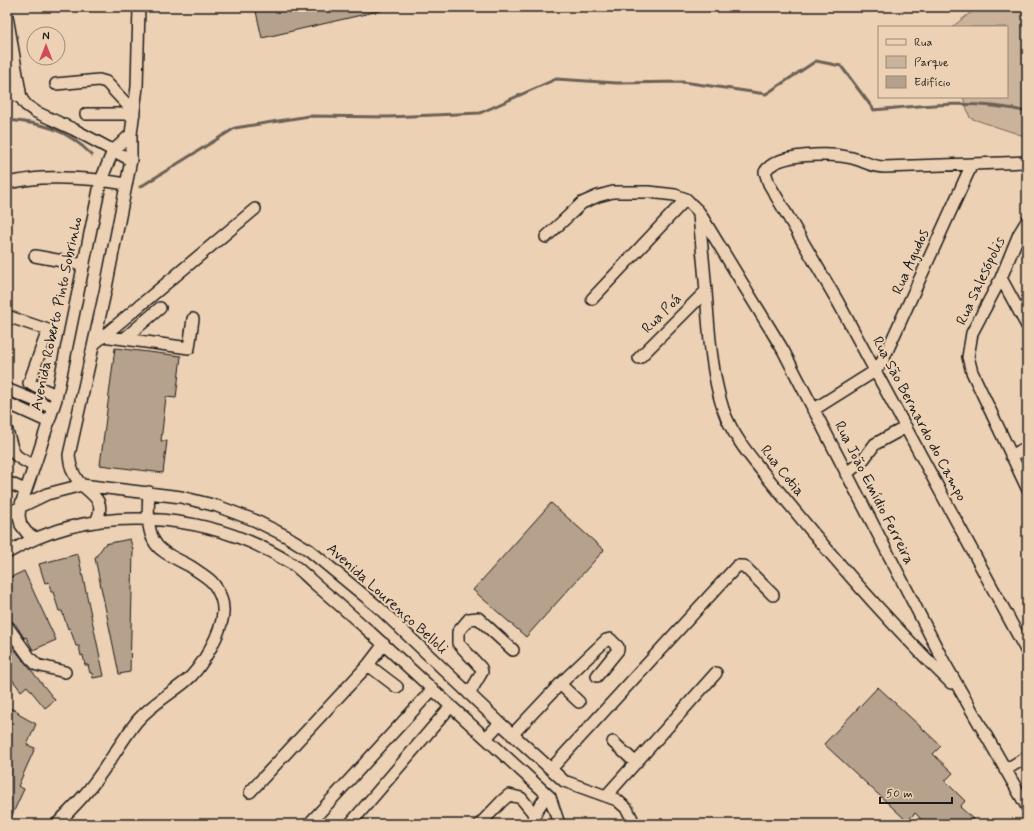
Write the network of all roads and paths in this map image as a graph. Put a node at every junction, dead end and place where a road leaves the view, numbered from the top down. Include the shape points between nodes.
1 (139, 7) edge
2 (7, 16) edge
3 (56, 84) dead end
4 (7, 89) edge
5 (22, 98) junction
6 (134, 113) junction
7 (86, 114) dead end
8 (131, 134) junction
9 (113, 151) junction
10 (131, 160) junction
11 (1027, 162) edge
12 (972, 164) junction
13 (101, 180) junction
14 (7, 183) edge
15 (126, 184) junction
16 (686, 199) junction
17 (255, 209) dead end
18 (699, 212) junction
19 (1027, 221) edge
20 (546, 237) dead end
21 (35, 256) dead end
22 (84, 265) junction
23 (1001, 278) junction
24 (706, 291) junction
25 (592, 299) dead end
26 (160, 308) dead end
27 (7, 316) edge
28 (193, 319) dead end
29 (1027, 326) edge
30 (103, 336) junction
31 (124, 339) junction
32 (94, 344) junction
33 (640, 358) dead end
34 (875, 371) junction
35 (9, 390) dead end
36 (56, 395) junction
37 (7, 403) edge
38 (53, 408) junction
39 (813, 410) junction
40 (49, 422) junction
41 (906, 427) junction
42 (7, 431) edge
43 (1027, 447) edge
44 (1011, 456) junction
45 (34, 466) junction
46 (846, 474) junction
47 (7, 482) edge
48 (82, 485) junction
49 (1027, 488) edge
50 (25, 490) junction
51 (148, 492) junction
52 (20, 506) junction
53 (7, 515) edge
54 (148, 519) junction
55 (96, 522) junction
56 (36, 538) junction
57 (7, 553) edge
58 (773, 596) dead end
59 (7, 626) edge
60 (384, 644) junction
61 (513, 650) dead end
62 (1027, 652) edge
63 (368, 665) junction
64 (65, 672) dead end
65 (716, 673) dead end
66 (597, 676) dead end
67 (560, 684) junction
68 (397, 687) dead end
69 (433, 689) junction
70 (961, 691) junction
71 (469, 694) junction
72 (578, 702) dead end
73 (451, 706) junction
74 (500, 723) junction
75 (512, 735) junction
76 (486, 738) junction
77 (614, 742) dead end
78 (1027, 757) edge
79 (636, 763) junction
80 (551, 769) junction
81 (1005, 770) junction
82 (250, 792) dead end
83 (547, 795) junction
84 (606, 796) junction
85 (1027, 807) edge
86 (533, 819) edge
87 (57, 824) edge
88 (309, 824) edge
89 (350, 824) edge
90 (480, 824) edge
91 (559, 824) edge
92 (633, 824) edge

1 - 6 street
2 - 5 street
3 - 6 street via 98,80 106,82
4 - 5 street
5 - 9 street via 26,105 36,112
6 - 7 street
6 - 8 street
8 - 9 street, Avenida Roberto Pinto Sobrinho
8 - 10 street
9 - 10 street
9 - 13 street, Avenida Roberto Pinto Sobrinho
10 - 15 street
11 - 12 street
12 - 34 street, Rua Agudos via 889,349
12 - 34 street, Rua São Bernardo do Campo via 884,167 871,166 853,158 813,155 775,162 765,172 766,178
13 - 14 street via 41,178
13 - 15 street
13 - 22 street, Avenida Roberto Pinto Sobrinho
15 - 32 street
16 - 18 street, Rua João Emídio Ferreira
16 - 20 street via 649,192 613,192 598,196 582,203
16 - 25 street
17 - 30 street
18 - 24 street, Rua Cotia
18 - 39 street, Rua João Emídio Ferreira via 783,350
19 - 23 street, Rua Salesópolis
21 - 22 street
22 - 36 street, Avenida Roberto Pinto Sobrinho
23 - 29 street
23 - 44 street, Rua Salesópolis via 972,333 968,357 972,372
24 - 33 street, Rua Poá
24 - 70 street, Rua Cotia via 717,388 733,431 754,461 818,538 912,643
26 - 31 street
27 - 36 street via 48,330 29,383
28 - 31 street via 189,348
30 - 31 street
30 - 32 street
32 - 48 street via 69,455 69,464
34 - 39 street
34 - 41 street, Rua São Bernardo do Campo
35 - 38 street
36 - 38 street, Avenida Roberto Pinto Sobrinho
37 - 40 street
38 - 40 street, Avenida Roberto Pinto Sobrinho
39 - 46 street, Rua João Emídio Ferreira
40 - 45 street, Avenida Roberto Pinto Sobrinho
41 - 46 street via 875,444
41 - 62 street, Rua São Bernardo do Campo
42 - 45 street via 16,457
43 - 44 street
44 - 49 street, Rua Salesópolis
45 - 50 street, Avenida Roberto Pinto Sobrinho
46 - 70 street, Rua João Emídio Ferreira
47 - 50 street
48 - 51 street, Avenida Lourenço Belloli
48 - 52 street, Avenida Lourenço Belloli via 48,494
48 - 55 street via 97,498 99,516
50 - 52 street, Avenida Roberto Pinto Sobrinho
51 - 54 street
51 - 71 street, Avenida Lourenço Belloli via 217,506 254,520 309,550 378,607
52 - 53 street, Avenida Lourenço Belloli
52 - 56 street via 21,525 27,533
54 - 55 street
54 - 60 street via 203,525 262,546 291,563
54 - 87 street via 152,536 162,551 202,574 218,590 223,611 222,620 195,672 150,708 137,722 90,789
55 - 56 street
56 - 57 street
58 - 80 street via 744,566 737,566
59 - 64 street via 37,665
60 - 63 street
60 - 69 street
61 - 71 street via 478,618 468,619 458,632 458,643 482,672
63 - 68 street
63 - 82 street
65 - 79 street
66 - 67 street via 618,650 610,639
67 - 72 street
67 - 75 street
69 - 73 street
69 - 88 street
70 - 81 street, Rua João Emídio Ferreira
71 - 74 street, Avenida Lourenço Belloli
73 - 76 street
73 - 89 street
74 - 75 street, Avenida Lourenço Belloli
74 - 76 street
75 - 80 street, Avenida Lourenço Belloli
76 - 83 street
77 - 79 street
78 - 81 street
79 - 84 street
80 - 84 street, Avenida Lourenço Belloli via 572,785
81 - 85 street, Rua João Emídio Ferreira
83 - 86 street
83 - 91 street via 554,805
84 - 92 street, Avenida Lourenço Belloli via 617,800 627,809
86 - 90 street via 521,798 510,795

